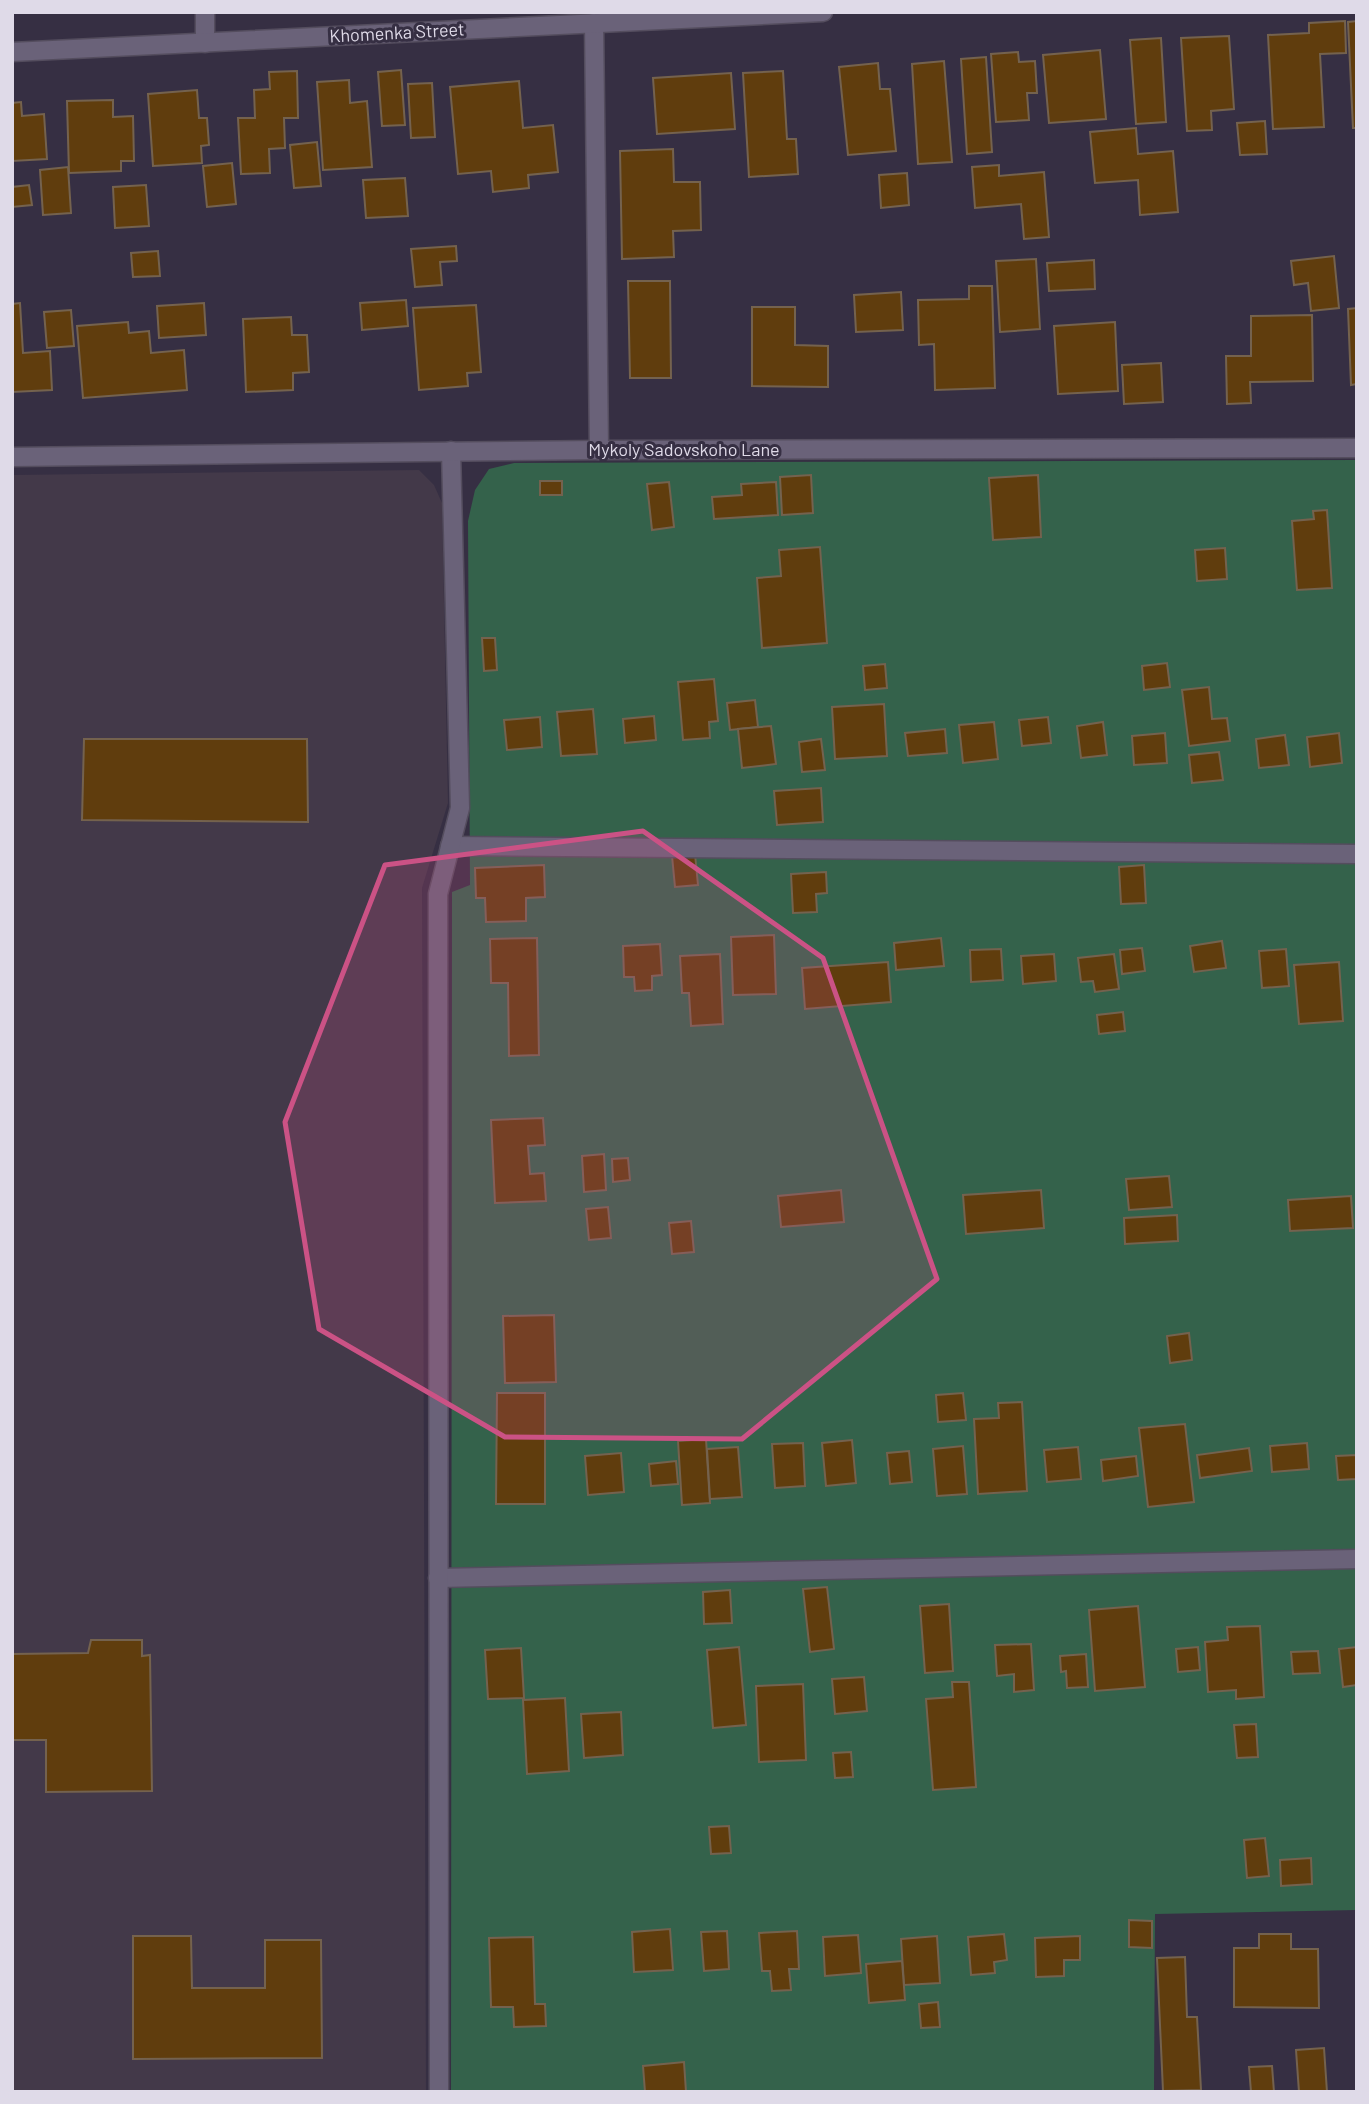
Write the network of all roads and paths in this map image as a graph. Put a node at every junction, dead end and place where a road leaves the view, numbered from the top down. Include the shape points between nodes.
1 (205, 12) edge
2 (823, 12) edge
3 (594, 23) junction
4 (205, 43) junction
5 (12, 52) edge
6 (1357, 448) edge
7 (599, 450) junction
8 (451, 451) junction
9 (12, 457) edge
10 (450, 846) junction
11 (1357, 854) edge
12 (1357, 1559) edge
13 (438, 1577) junction
14 (439, 2092) edge

1 - 4 street
2 - 3 street, Khomenka Street
3 - 4 street, Khomenka Street
3 - 7 street
4 - 5 street, Khomenka Street
6 - 7 street, Mykoly Sadovskoho Lane
7 - 8 street, Mykoly Sadovskoho Lane
8 - 9 street, Mykoly Sadovskoho Lane
8 - 10 street via 460,808
10 - 11 street
10 - 13 street via 438,894
12 - 13 street
13 - 14 street

